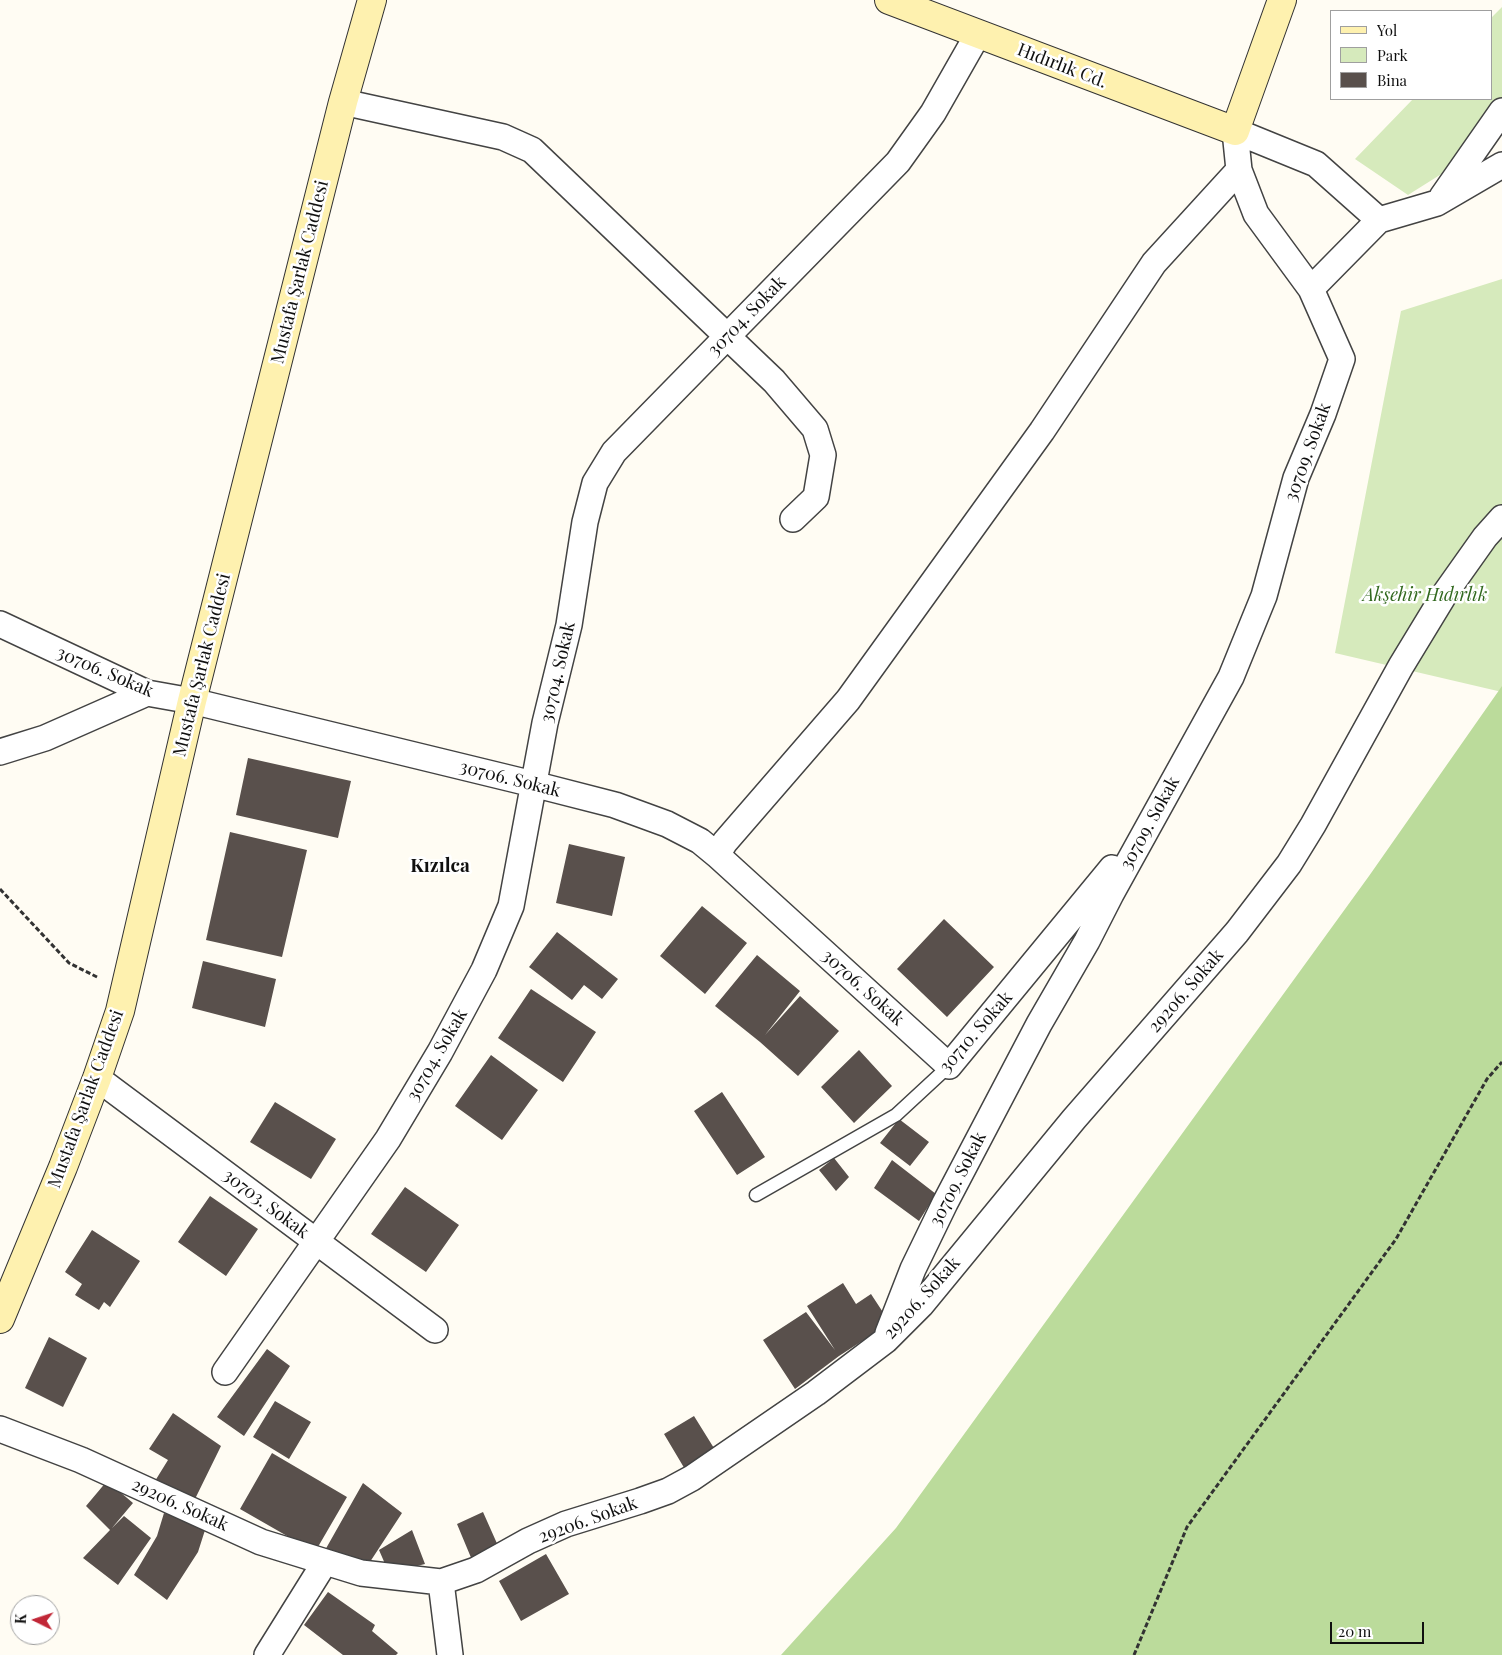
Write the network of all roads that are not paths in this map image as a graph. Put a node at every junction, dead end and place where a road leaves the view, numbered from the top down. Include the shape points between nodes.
1 (372, 0) edge
2 (889, 0) edge
3 (1282, 0) edge
4 (978, 34) junction
5 (343, 102) junction
6 (1502, 111) edge
7 (1235, 132) junction
8 (1502, 165) edge
9 (1239, 170) junction
10 (1438, 203) junction
11 (1379, 220) junction
12 (1311, 289) junction
13 (727, 337) junction
14 (1502, 518) edge
15 (793, 519) dead end
16 (0, 624) edge
17 (147, 693) junction
18 (192, 701) junction
19 (0, 752) edge
20 (533, 784) junction
21 (1152, 820) junction
22 (717, 854) junction
23 (949, 1066) junction
24 (97, 1078) junction
25 (756, 1195) dead end
26 (317, 1242) junction
27 (0, 1319) edge
28 (435, 1330) dead end
29 (886, 1340) junction
30 (225, 1372) dead end
31 (0, 1429) edge
32 (325, 1562) junction
33 (441, 1582) junction
34 (267, 1655) edge
35 (450, 1655) edge

1 - 5 street, Mustafa Şarlak Caddesi
2 - 4 street, Hıdırlık Cd.
3 - 7 street
4 - 7 street, Hıdırlık Cd.
4 - 13 street, 30704. Sokak via 933,113 898,162
5 - 13 street via 503,137 532,150
5 - 18 street, Mustafa Şarlak Caddesi
6 - 10 street
7 - 9 street, 30709. Sokak
7 - 11 street via 1316,164
8 - 10 street
9 - 12 street, 30709. Sokak via 1256,214
9 - 22 street via 1154,263 1042,431 848,700
10 - 11 street
11 - 12 street
12 - 21 street, 30709. Sokak via 1342,359 1296,478 1264,596 1231,677
13 - 15 street via 774,381 815,429 823,455 816,498
13 - 20 street, 30704. Sokak via 614,452 595,483 585,522 569,625
14 - 29 street, 29206. Sokak via 1446,592 1313,826 1266,896 1074,1119 921,1305
16 - 17 street, 30706. Sokak
17 - 18 street, 30706. Sokak
17 - 19 street via 45,738
18 - 20 street, 30706. Sokak
18 - 24 street, Mustafa Şarlak Caddesi via 120,1011
20 - 22 street, 30706. Sokak via 616,805 667,824
20 - 26 street, 30704. Sokak via 511,906 484,970 388,1139
21 - 23 street, 30710. Sokak
21 - 29 street, 30709. Sokak via 945,1203 913,1268
22 - 23 street, 30706. Sokak
23 - 25 lane, 30710. Sokak via 896,1115
24 - 26 street, 30703. Sokak
24 - 27 street, Mustafa Şarlak Caddesi
26 - 28 street, 30703. Sokak
26 - 30 street, 30704. Sokak
29 - 33 street, 29206. Sokak via 816,1393 692,1478 668,1491 566,1524 476,1570
31 - 32 street, 29206. Sokak via 80,1460 261,1542
32 - 33 street, 29206. Sokak via 361,1573
32 - 34 street
33 - 35 street

